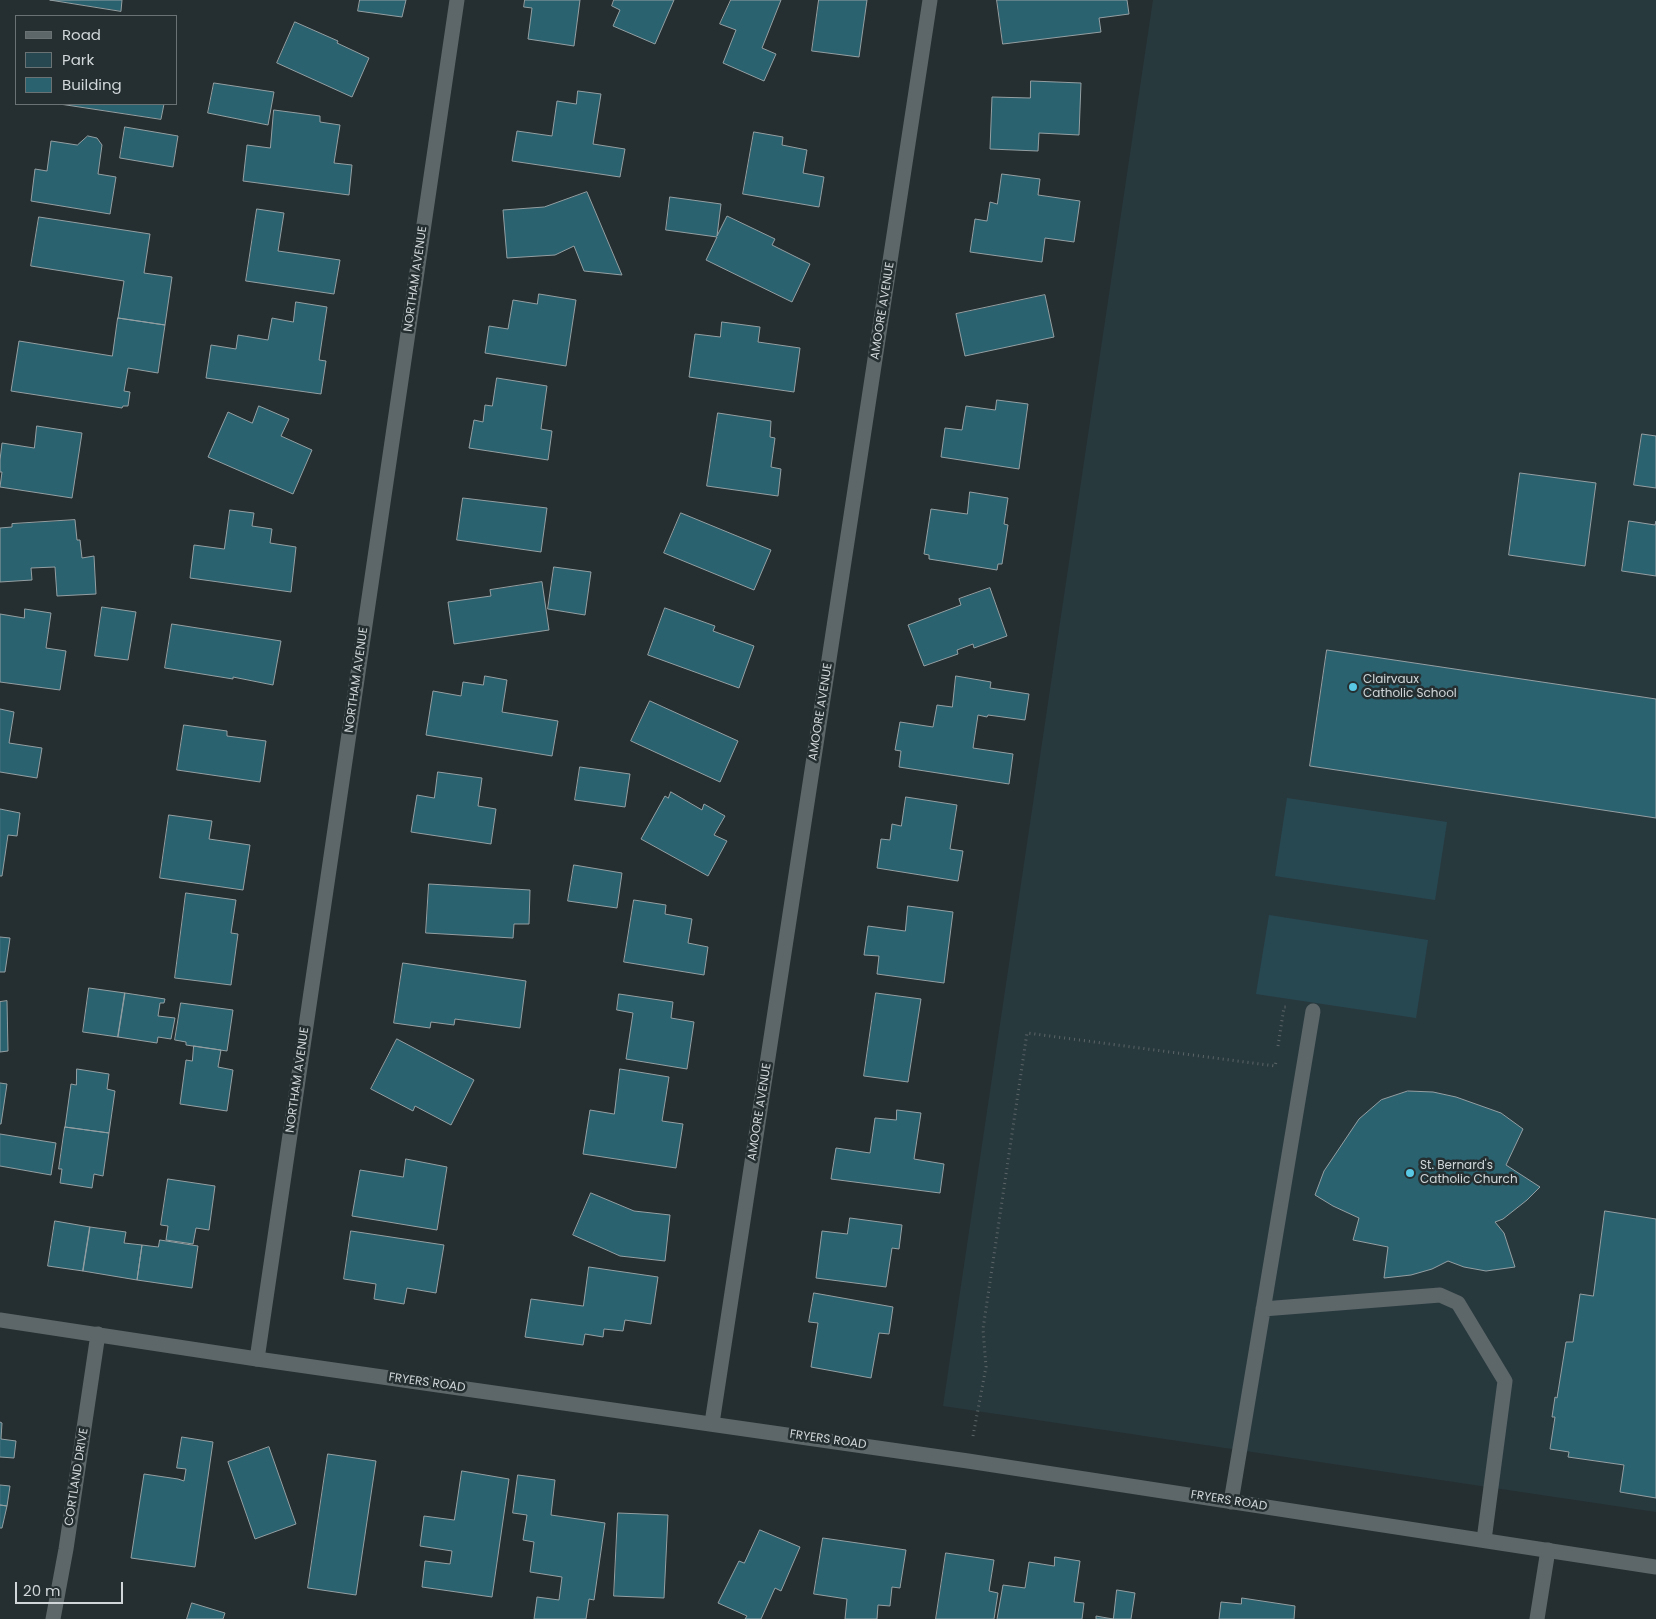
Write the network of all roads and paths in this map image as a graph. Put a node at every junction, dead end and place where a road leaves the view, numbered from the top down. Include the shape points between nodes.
1 (457, 0) edge
2 (930, 0) edge
3 (1284, 1007) dead end
4 (1313, 1011) dead end
5 (1278, 1046) dead end
6 (1276, 1056) dead end
7 (1263, 1309) junction
8 (0, 1320) edge
9 (98, 1334) junction
10 (257, 1359) junction
11 (712, 1423) junction
12 (968, 1461) junction
13 (1231, 1502) junction
14 (1484, 1540) junction
15 (1548, 1550) junction
16 (1656, 1567) edge
17 (53, 1619) edge
18 (1537, 1619) edge

1 - 10 street, NORTHAM AVENUE
2 - 11 street, AMOORE AVENUE
3 - 5 path
4 - 7 street
6 - 12 path via 1275,1066 1027,1033 983,1329 986,1367
7 - 13 street
7 - 14 street via 1440,1295 1458,1303 1505,1380
8 - 9 street, FRYERS ROAD
9 - 10 street, FRYERS ROAD
9 - 17 street, CORTLAND DRIVE
10 - 11 street, FRYERS ROAD
11 - 12 street, FRYERS ROAD
12 - 13 street, FRYERS ROAD
13 - 14 street, FRYERS ROAD
14 - 15 street, FRYERS ROAD
15 - 16 street, FRYERS ROAD
15 - 18 street

